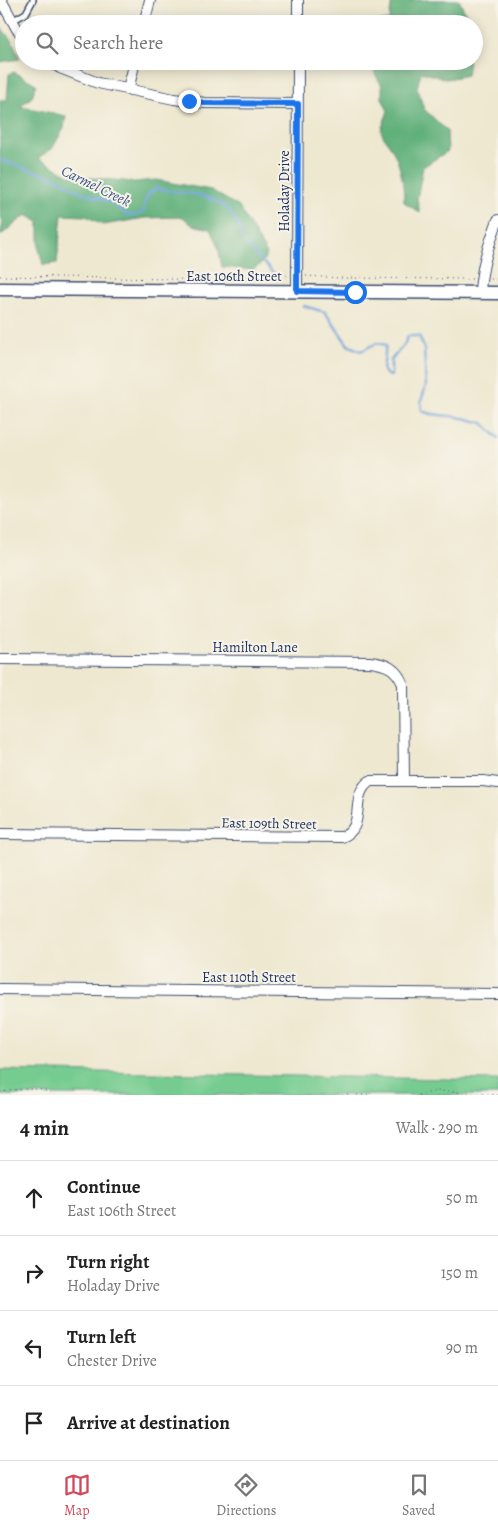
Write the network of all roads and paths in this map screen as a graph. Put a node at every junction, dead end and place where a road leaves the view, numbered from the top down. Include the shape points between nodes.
1 (2, 0) edge
2 (33, 0) edge
3 (150, 0) edge
4 (298, 0) edge
5 (22, 15) edge
6 (146, 15) edge
7 (298, 15) edge
8 (15, 19) edge
9 (12, 21) junction
10 (15, 25) edge
11 (65, 70) edge
12 (133, 70) edge
13 (298, 70) edge
14 (128, 90) junction
15 (298, 104) junction
16 (498, 220) edge
17 (297, 275) junction
18 (0, 276) edge
19 (480, 279) junction
20 (498, 279) edge
21 (231, 280) dead end
22 (273, 284) dead end
23 (0, 289) edge
24 (297, 291) junction
25 (480, 293) junction
26 (498, 293) edge
27 (0, 659) edge
28 (404, 780) junction
29 (498, 784) edge
30 (0, 834) edge
31 (0, 988) edge
32 (498, 994) edge
33 (0, 1092) edge
34 (54, 1095) edge
35 (342, 1095) edge
36 (369, 1095) edge
37 (418, 1095) edge
38 (498, 1095) edge

1 - 9 street
2 - 5 lane
3 - 6 street
4 - 7 street
8 - 9 lane
9 - 10 street
11 - 14 street
12 - 14 street
13 - 15 street, Holaday Drive
14 - 15 street via 205,103
15 - 17 street, Holaday Drive
16 - 19 street
17 - 19 path
17 - 22 path via 286,276
17 - 24 street, Holaday Drive
18 - 21 path
19 - 20 path
19 - 25 street
23 - 24 street, East 106th Street
24 - 25 street, East 106th Street
25 - 26 street, East 106th Street
27 - 28 street, Hamilton Lane via 386,664 394,669 403,684
28 - 29 street, East 109th Street
28 - 30 street, East 109th Street via 365,784 360,791 356,824 350,834 342,837
31 - 32 street, East 110th Street
33 - 34 path via 36,1089
35 - 36 path
37 - 38 path via 438,1091

